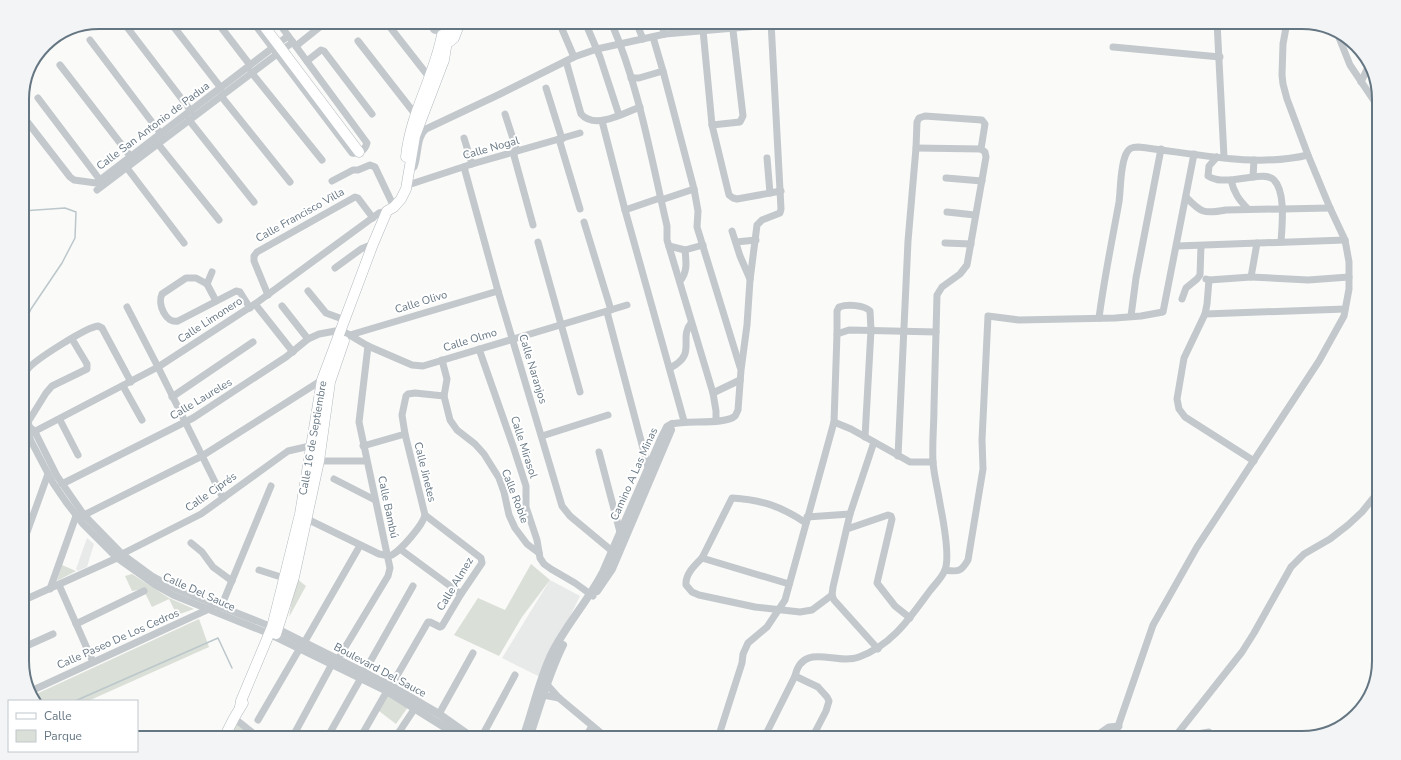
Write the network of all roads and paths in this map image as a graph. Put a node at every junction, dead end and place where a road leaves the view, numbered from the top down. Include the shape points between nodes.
1 (128, 29) edge
2 (175, 29) edge
3 (222, 29) edge
4 (262, 29) edge
5 (268, 29) edge
6 (274, 29) edge
7 (280, 29) edge
8 (313, 29) edge
9 (391, 29) edge
10 (433, 29) edge
11 (442, 29) edge
12 (448, 29) edge
13 (562, 29) edge
14 (588, 29) edge
15 (614, 29) edge
16 (639, 29) edge
17 (663, 29) edge
18 (709, 29) edge
19 (733, 29) edge
20 (771, 29) edge
21 (1218, 29) edge
22 (1286, 29) edge
23 (703, 30) junction
24 (694, 31) joint
25 (665, 34) junction
26 (653, 37) junction
27 (643, 39) junction
28 (90, 40) dead end
29 (358, 41) dead end
30 (1341, 41) edge
31 (620, 43) junction
32 (444, 44) junction
33 (284, 45) junction
34 (1113, 47) dead end
35 (597, 49) junction
36 (574, 57) junction
37 (1220, 57) junction
38 (307, 61) junction
39 (566, 61) junction
40 (60, 65) dead end
41 (251, 69) junction
42 (663, 71) junction
43 (1366, 71) edge
44 (429, 77) junction
45 (631, 78) junction
46 (1361, 82) junction
47 (221, 88) junction
48 (546, 88) dead end
49 (221, 96) junction
50 (38, 98) dead end
51 (1372, 98) edge
52 (640, 107) junction
53 (191, 111) junction
54 (372, 114) dead end
55 (415, 114) junction
56 (505, 114) dead end
57 (619, 115) junction
58 (189, 120) junction
59 (602, 121) junction
60 (29, 124) edge
61 (712, 125) junction
62 (580, 133) dead end
63 (161, 134) junction
64 (464, 138) dead end
65 (560, 139) junction
66 (158, 144) junction
67 (916, 148) junction
68 (981, 149) junction
69 (1162, 149) junction
70 (362, 150) joint
71 (515, 152) junction
72 (1194, 154) junction
73 (1308, 155) junction
74 (131, 157) junction
75 (1220, 157) junction
76 (767, 158) dead end
77 (322, 160) dead end
78 (1254, 160) junction
79 (472, 164) junction
80 (464, 167) junction
81 (127, 168) junction
82 (1253, 177) junction
83 (946, 178) dead end
84 (100, 180) junction
85 (408, 180) junction
86 (1231, 180) junction
87 (332, 181) dead end
88 (982, 181) junction
89 (290, 182) dead end
90 (694, 189) junction
91 (97, 190) dead end
92 (781, 191) junction
93 (770, 193) junction
94 (1186, 197) junction
95 (661, 199) junction
96 (254, 202) dead end
97 (1283, 208) junction
98 (1330, 208) junction
99 (390, 209) junction
100 (580, 209) dead end
101 (1248, 209) junction
102 (625, 210) junction
103 (947, 212) dead end
104 (975, 215) junction
105 (373, 218) junction
106 (219, 220) dead end
107 (584, 222) dead end
108 (534, 225) dead end
109 (732, 231) dead end
110 (756, 240) junction
111 (1345, 240) junction
112 (538, 242) dead end
113 (736, 242) junction
114 (1281, 242) junction
115 (184, 243) dead end
116 (944, 243) dead end
117 (1257, 243) junction
118 (373, 244) junction
119 (971, 244) junction
120 (703, 245) junction
121 (669, 246) junction
122 (1177, 246) junction
123 (1201, 246) junction
124 (685, 250) junction
125 (335, 268) dead end
126 (212, 272) dead end
127 (1200, 275) junction
128 (1349, 277) junction
129 (1251, 278) junction
130 (750, 280) junction
131 (1208, 280) junction
132 (680, 281) junction
133 (207, 284) junction
134 (308, 291) dead end
135 (498, 291) junction
136 (268, 294) junction
137 (1182, 299) dead end
138 (216, 301) junction
139 (627, 305) dead end
140 (252, 306) junction
141 (282, 306) dead end
142 (127, 307) dead end
143 (1345, 308) junction
144 (609, 311) junction
145 (1205, 314) junction
146 (1131, 316) junction
147 (1099, 318) junction
148 (345, 320) junction
149 (691, 323) junction
150 (562, 324) junction
151 (871, 330) junction
152 (903, 332) junction
153 (936, 332) junction
154 (346, 333) junction
155 (837, 334) junction
156 (72, 339) junction
157 (308, 339) junction
158 (512, 339) junction
159 (253, 342) dead end
160 (368, 346) junction
161 (479, 349) junction
162 (293, 352) junction
163 (442, 360) junction
164 (29, 367) edge
165 (158, 367) junction
166 (670, 368) junction
167 (741, 370) junction
168 (322, 380) junction
169 (740, 380) junction
170 (131, 382) junction
171 (123, 386) junction
172 (580, 392) dead end
173 (713, 394) junction
174 (444, 396) junction
175 (172, 397) junction
176 (608, 415) dead end
177 (60, 420) junction
178 (142, 420) dead end
179 (684, 421) junction
180 (716, 421) junction
181 (185, 422) junction
182 (834, 422) junction
183 (29, 424) edge
184 (672, 424) joint
185 (31, 429) junction
186 (405, 434) junction
187 (542, 436) junction
188 (865, 437) junction
189 (663, 441) junction
190 (874, 442) junction
191 (310, 446) junction
192 (363, 446) junction
193 (598, 452) dead end
194 (78, 454) dead end
195 (202, 456) junction
196 (898, 456) junction
197 (314, 461) junction
198 (366, 461) junction
199 (1254, 461) junction
200 (933, 462) junction
201 (649, 468) junction
202 (48, 474) junction
203 (334, 479) dead end
204 (651, 479) junction
205 (62, 484) junction
206 (271, 486) dead end
207 (223, 498) junction
208 (375, 500) junction
209 (1372, 500) edge
210 (850, 514) junction
211 (425, 515) junction
212 (80, 516) junction
213 (307, 519) junction
214 (806, 520) junction
215 (29, 527) edge
216 (847, 529) junction
217 (620, 532) junction
218 (191, 543) dead end
219 (358, 549) dead end
220 (400, 549) junction
221 (539, 552) junction
222 (615, 552) junction
223 (120, 556) junction
224 (388, 556) junction
225 (702, 558) junction
226 (482, 559) joint
227 (260, 570) dead end
228 (945, 570) junction
229 (284, 578) junction
230 (232, 581) junction
231 (790, 584) junction
232 (59, 585) junction
233 (413, 586) dead end
234 (50, 589) junction
235 (144, 591) dead end
236 (461, 594) junction
237 (591, 595) junction
238 (832, 595) junction
239 (29, 598) edge
240 (214, 607) junction
241 (778, 610) junction
242 (910, 618) junction
243 (76, 624) junction
244 (274, 632) junction
245 (53, 634) dead end
246 (29, 645) edge
247 (302, 645) junction
248 (878, 649) junction
249 (473, 653) dead end
250 (335, 661) junction
251 (93, 662) junction
252 (362, 675) junction
253 (515, 675) dead end
254 (795, 676) junction
255 (544, 681) junction
256 (389, 688) junction
257 (35, 689) edge
258 (540, 695) junction
259 (559, 698) junction
260 (415, 708) junction
261 (439, 714) junction
262 (234, 718) junction
263 (258, 720) dead end
264 (592, 726) junction
265 (1119, 726) junction
266 (228, 731) edge
267 (250, 731) edge
268 (296, 731) edge
269 (331, 731) edge
270 (364, 731) edge
271 (400, 731) edge
272 (447, 731) edge
273 (463, 731) edge
274 (485, 731) edge
275 (526, 731) edge
276 (531, 731) edge
277 (589, 731) edge
278 (598, 731) edge
279 (720, 731) edge
280 (768, 731) edge
281 (816, 731) edge
282 (1103, 731) edge
283 (1117, 731) edge
284 (1180, 731) edge

1 - 53 street
2 - 47 street
3 - 41 street
4 - 33 street
5 - 33 main road
6 - 33 main road
7 - 33 street
8 - 33 street, Calle San Antonio de Padua
9 - 44 street
10 - 11 street
12 - 32 main road
13 - 36 street
14 - 35 street
15 - 31 street
16 - 27 street
17 - 25 street
18 - 23 street
19 - 61 street via 743,116 740,122
20 - 92 street
21 - 37 street
22 - 73 street via 1283,84
23 - 24 street
23 - 61 street
24 - 25 street
25 - 26 street
26 - 27 street
26 - 42 street
27 - 31 street
28 - 63 street
29 - 55 street
30 - 46 street via 1350,65
31 - 35 street
31 - 45 street
32 - 44 main road
32 - 85 main road, Calle 16 de Septiembre via 444,60 416,136
33 - 38 street
33 - 41 street, Calle San Antonio de Padua
33 - 70 main road
34 - 37 street
35 - 36 street
35 - 57 street
36 - 39 street
37 - 75 street
38 - 54 street via 321,50 324,51
38 - 70 street via 367,143
39 - 59 street via 581,114 588,119
39 - 85 street via 422,132 415,165
40 - 74 street
41 - 47 street, Calle San Antonio de Padua
41 - 49 street, Calle San Antonio de Padua
41 - 77 street
42 - 45 street
42 - 90 street
43 - 46 street
44 - 55 main road
45 - 52 street
46 - 51 street
47 - 53 street, Calle San Antonio de Padua
48 - 65 street
49 - 58 street, Calle San Antonio de Padua
49 - 89 street
50 - 84 street
52 - 57 street
52 - 95 street
53 - 63 street, Calle San Antonio de Padua
55 - 85 main road via 407,142
56 - 71 street
57 - 59 street
58 - 66 street, Calle San Antonio de Padua
58 - 96 street
59 - 102 street
60 - 84 street, Calle San Antonio de Padua via 71,179 93,183
61 - 93 street via 730,197 740,199
62 - 65 street, Calle Nogal
63 - 74 street, Calle San Antonio de Padua
64 - 79 street
65 - 71 street, Calle Nogal
65 - 100 street
66 - 81 street, Calle San Antonio de Padua
66 - 106 street
67 - 68 street
67 - 68 street via 917,122 925,116 984,121
67 - 152 street
68 - 88 street via 986,154
69 - 72 street
69 - 146 street via 1136,278
69 - 147 street via 1132,147 1126,152
71 - 79 street, Calle Nogal
71 - 108 street
72 - 75 street
72 - 94 street
73 - 78 street
73 - 98 street
74 - 84 street, Calle San Antonio de Padua
75 - 78 street
75 - 86 street via 1209,166 1208,176 1218,180
76 - 93 street
78 - 82 street
79 - 80 street, Calle Nogal
80 - 85 street, Calle Nogal
80 - 135 street, Calle Naranjos
81 - 91 street, Calle San Antonio de Padua
81 - 115 street
82 - 86 street
82 - 97 street via 1266,176 1274,180
83 - 88 street
85 - 99 main road, Calle 16 de Septiembre via 404,194
86 - 101 street via 1235,194
87 - 99 street via 353,170 370,165 375,167
88 - 104 street
90 - 95 street
90 - 120 street via 698,211 697,227
92 - 93 street
92 - 110 street via 780,212 759,222
94 - 101 street via 1202,211 1211,213
94 - 122 street
95 - 102 street
95 - 121 street
97 - 98 street
97 - 101 street
97 - 114 street
98 - 111 street
99 - 105 street, Calle Limonero
99 - 118 main road, Calle 16 de Septiembre
99 - 154 main road, Calle 16 de Septiembre via 393,213
102 - 166 street
103 - 104 street
104 - 119 street
105 - 136 street, Calle Limonero
105 - 136 street, Calle Francisco Villa via 355,197 258,252 254,256 254,261
107 - 144 street
109 - 113 street
110 - 113 street
110 - 130 street
111 - 114 street
111 - 128 street
112 - 150 street
113 - 130 street
114 - 117 street
116 - 119 street
117 - 123 street
117 - 129 street
118 - 125 street
118 - 148 main road, Calle 16 de Septiembre
119 - 153 street via 965,268 938,292
120 - 124 street
120 - 167 street
121 - 124 street
121 - 132 street
122 - 123 street
122 - 146 street via 1163,312
123 - 127 street
124 - 132 street via 686,267
126 - 133 street
127 - 131 street
127 - 137 street via 1186,288
128 - 129 street via 1308,280
128 - 143 street
129 - 131 street
130 - 167 street
131 - 145 street
132 - 149 street
133 - 138 street
133 - 138 street via 196,278 186,278 162,294 161,306 172,321 178,321
134 - 148 street via 326,313
135 - 154 street, Calle Olivo
135 - 158 street, Calle Naranjos
136 - 140 street, Calle Limonero
138 - 140 street via 238,291
139 - 144 street, Calle Olmo
140 - 162 street
140 - 165 street, Calle Limonero
141 - 157 street
142 - 165 street
143 - 145 street
143 - 199 street via 1344,316 1319,361
144 - 150 street, Calle Olmo
144 - 201 street
145 - 199 street via 1184,358 1177,399 1179,409 1185,417
146 - 147 street
147 - 228 street via 1019,320 988,316 983,469 968,560 962,569
148 - 154 main road, Calle 16 de Septiembre
149 - 166 street via 687,331 686,353 680,362
149 - 173 street
150 - 158 street, Calle Olmo
150 - 172 street
151 - 152 street
151 - 155 street via 849,330
151 - 155 street via 869,310 845,305 837,309
151 - 188 street
152 - 153 street
152 - 196 street
153 - 200 street
154 - 157 street, Calle Laureles via 319,334
154 - 160 street, Calle Olmo
154 - 168 main road, Calle 16 de Septiembre
154 - 197 main road, Calle 16 de Septiembre via 330,382
155 - 182 street
156 - 164 street
156 - 170 street via 85,330 100,327
156 - 185 street via 87,364 87,369 52,386 46,393
157 - 162 street, Calle Laureles
158 - 161 street, Calle Olmo
158 - 187 street, Calle Naranjos
159 - 175 street
160 - 163 street, Calle Olmo via 416,366
160 - 192 street, Calle Bambú via 359,422
161 - 163 street, Calle Olmo
161 - 221 street, Calle Mirasol via 526,486 526,507
162 - 181 street, Calle Laureles
163 - 174 street, Calle Roble via 447,379
165 - 170 street, Calle Limonero
165 - 175 street
166 - 179 street
167 - 169 street
168 - 191 main road, Calle 16 de Septiembre
168 - 195 street
169 - 173 street
169 - 180 street via 738,410 735,416 728,420
170 - 171 street, Calle Limonero
171 - 177 street, Calle Limonero
171 - 178 street
173 - 180 street
174 - 186 street, Calle Jinetes via 408,394 402,415
174 - 221 street, Calle Roble via 453,425 481,449 496,472 515,528 527,544
175 - 181 street
176 - 187 street
177 - 185 street, Calle Limonero
177 - 194 street
179 - 180 street
179 - 184 street
181 - 195 street
181 - 205 street, Calle Laureles
182 - 188 street
182 - 214 street
183 - 185 street, Calle Del Sauce
184 - 189 street, Camino A Las Minas via 667,427
185 - 202 street, Calle Del Sauce
185 - 205 street, Calle Del Sauce
186 - 192 street, Calle Jinetes
186 - 211 street, Calle Jinetes
187 - 222 street, Calle Naranjos via 564,509
188 - 190 street
189 - 201 street, Camino A Las Minas
189 - 204 street, Camino A Las Minas
190 - 196 street
190 - 210 street
191 - 197 main road, Calle 16 de Septiembre
191 - 207 street, Calle Ciprés via 288,451
192 - 198 street, Calle Bambú
193 - 217 street
195 - 207 street
195 - 212 street
196 - 200 street via 910,462
197 - 198 street
197 - 213 main road, Calle 16 de Septiembre
197 - 229 main road, Calle 16 de Septiembre
198 - 208 street, Calle Bambú
199 - 265 street via 1197,547 1153,625
200 - 228 street via 947,559
201 - 204 street
201 - 217 street, Camino A Las Minas
202 - 212 street, Calle Del Sauce
202 - 215 street
203 - 208 street
204 - 222 street, Camino A Las Minas
205 - 212 street, Calle Del Sauce
206 - 230 street
207 - 223 street, Calle Ciprés via 194,518
208 - 224 street, Calle Bambú
209 - 284 street via 1348,525 1304,554 1291,567 1242,652
210 - 214 street
210 - 216 street
211 - 220 street
211 - 226 street, Calle Jinetes
212 - 223 street, Calle Del Sauce
212 - 234 street
213 - 224 street
213 - 244 main road, Calle 16 de Septiembre via 294,577
214 - 225 street via 772,505 732,498
214 - 231 street
216 - 238 street
216 - 242 street via 891,516 877,583 895,606
217 - 222 street, Camino A Las Minas
218 - 230 street via 202,552 213,567
219 - 247 street
220 - 224 street
220 - 236 street
221 - 237 street, Calle Roble via 544,564
222 - 237 street, Camino A Las Minas via 607,578
223 - 232 street, Calle Ciprés
223 - 240 street, Calle Del Sauce via 174,588
224 - 250 street, Calle Bambú via 388,576
225 - 231 street
225 - 241 street via 687,578 686,585 692,592
226 - 236 street, Calle Almez via 482,563
227 - 229 street
228 - 242 street
229 - 244 main road, Calle 16 de Septiembre
230 - 240 street
231 - 241 street via 785,600
232 - 234 street, Calle Ciprés
232 - 243 street
233 - 252 street
234 - 239 street, Calle Ciprés
235 - 243 street
236 - 256 street, Calle Almez via 441,626 428,622
237 - 255 street, Camino A Las Minas
238 - 241 street via 809,612
238 - 248 street
240 - 244 street, Calle Del Sauce
240 - 244 street, Calle Del Sauce
240 - 251 street, Calle Paseo De Los Cedros
241 - 279 street via 767,627 746,646
242 - 248 street
243 - 251 street
244 - 247 street, Boulevard Del Sauce
244 - 262 main road
245 - 246 street
247 - 250 street, Boulevard Del Sauce
247 - 263 street
248 - 254 street via 859,658 844,660 808,657 798,664
249 - 261 street
250 - 252 street, Boulevard Del Sauce
250 - 268 street, Calle Bambú
251 - 257 street, Calle Paseo De Los Cedros
252 - 256 street, Boulevard Del Sauce
252 - 269 street
253 - 274 street
254 - 280 street
254 - 281 street via 818,687 829,701
255 - 258 street, Camino A Las Minas
255 - 259 street
256 - 260 street, Boulevard Del Sauce
256 - 261 street, Boulevard Del Sauce
256 - 270 street, Calle Almez
258 - 259 street
258 - 275 street, Camino A Las Minas
258 - 276 street, Camino A Las Minas
259 - 264 street
260 - 271 street
260 - 272 street, Boulevard Del Sauce
261 - 273 street, Boulevard Del Sauce
262 - 266 main road
262 - 267 street
264 - 277 street
264 - 278 street
265 - 282 street via 1109,727
265 - 283 street

